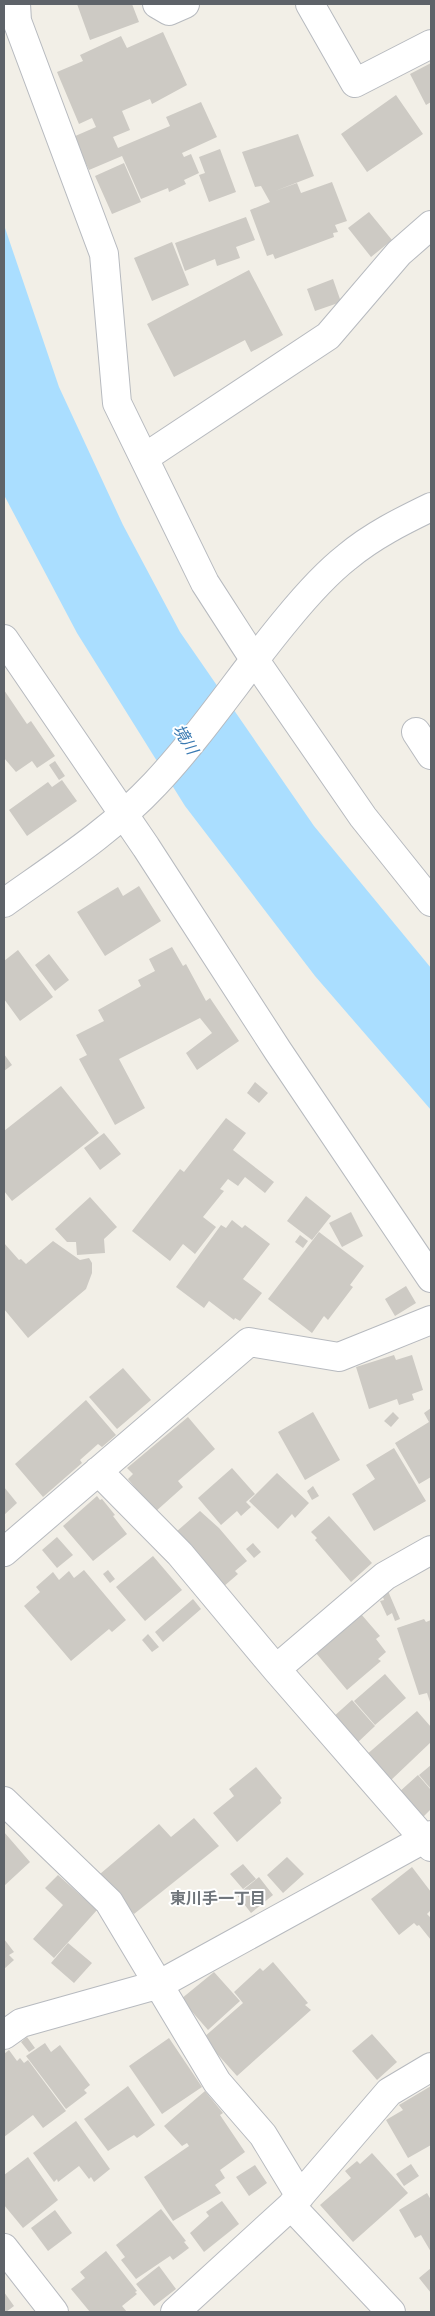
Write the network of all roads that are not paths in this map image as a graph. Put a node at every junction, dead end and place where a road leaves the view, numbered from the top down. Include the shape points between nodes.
1 (16, 4) edge
2 (158, 4) edge
3 (185, 4) edge
4 (310, 4) edge
5 (431, 44) edge
6 (431, 225) edge
7 (144, 458) junction
8 (431, 507) edge
9 (4, 639) edge
10 (248, 667) junction
11 (416, 732) dead end
12 (431, 755) edge
13 (123, 816) junction
14 (430, 899) edge
15 (4, 903) edge
16 (431, 1278) edge
17 (431, 1320) edge
18 (98, 1471) junction
19 (431, 1550) edge
20 (4, 1552) edge
21 (276, 1669) junction
22 (4, 1801) edge
23 (429, 1840) edge
24 (160, 1984) junction
25 (4, 2035) edge
26 (431, 2067) edge
27 (296, 2201) junction
28 (4, 2248) edge
29 (54, 2312) edge
30 (175, 2312) edge
31 (391, 2312) edge

1 - 7 street via 17,21 104,254 117,403
2 - 3 street via 169,11
4 - 5 street via 354,83
6 - 7 street via 400,253 328,336
7 - 10 street
8 - 10 street via 398,522 347,556 309,592
9 - 13 street
10 - 13 street via 183,753
10 - 14 street
11 - 12 street
13 - 15 street
13 - 16 street
17 - 18 street via 339,1357 249,1342
18 - 20 street
18 - 21 street via 180,1554
19 - 21 street via 385,1576
21 - 23 street
22 - 24 street via 109,1902
23 - 24 street
24 - 25 street via 21,2023
24 - 27 street via 217,2082 263,2135
26 - 27 street via 389,2092
27 - 30 street
27 - 31 street
28 - 29 street

